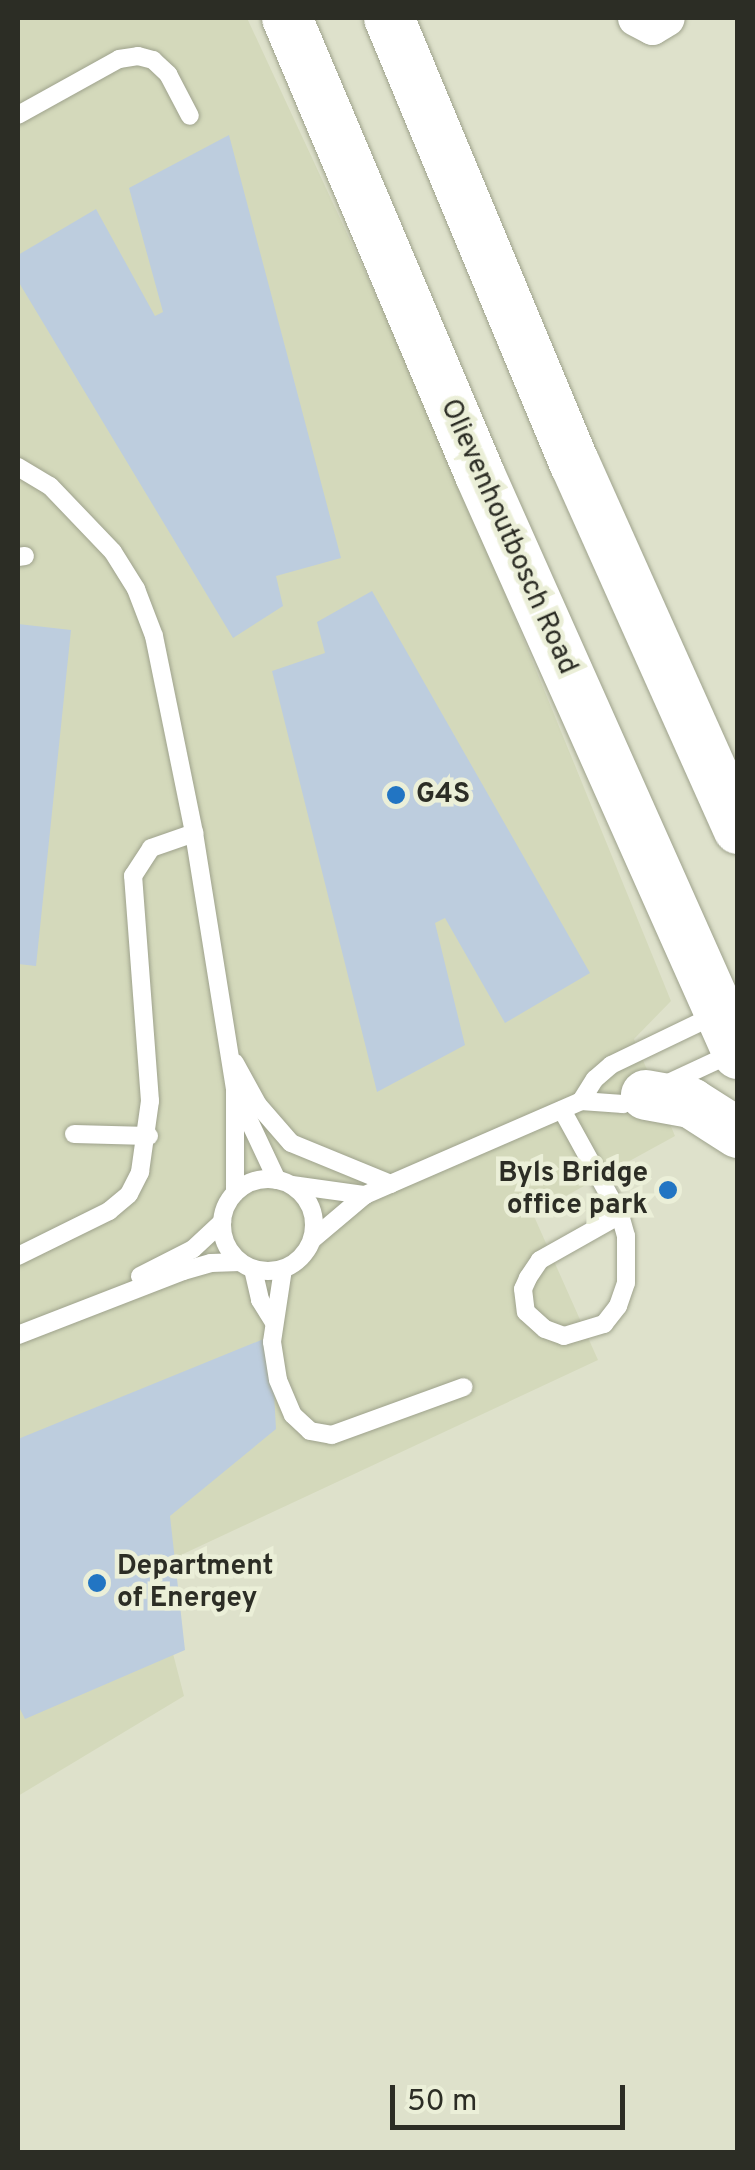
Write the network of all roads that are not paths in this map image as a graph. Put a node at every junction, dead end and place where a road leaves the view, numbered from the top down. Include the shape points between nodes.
1 (273, 18) edge
2 (286, 18) edge
3 (389, 18) edge
4 (635, 18) edge
5 (667, 18) edge
6 (18, 115) edge
7 (190, 116) dead end
8 (337, 139) junction
9 (18, 467) edge
10 (738, 830) edge
11 (194, 833) junction
12 (734, 1035) edge
13 (230, 1054) junction
14 (235, 1090) junction
15 (646, 1095) junction
16 (581, 1101) junction
17 (562, 1110) junction
18 (738, 1132) edge
19 (74, 1134) dead end
20 (149, 1136) junction
21 (284, 1183) junction
22 (390, 1184) junction
23 (235, 1194) junction
24 (365, 1195) junction
25 (620, 1215) junction
26 (222, 1222) junction
27 (313, 1238) junction
28 (18, 1256) edge
29 (247, 1266) junction
30 (282, 1270) junction
31 (116, 1294) junction
32 (273, 1321) junction
33 (18, 1335) edge
34 (464, 1386) dead end

1 - 8 main road
2 - 8 main road, Olievenhoutbosch Road
3 - 10 main road via 575,464
4 - 5 street via 652,27
6 - 7 lane via 118,59 138,56 168,74
8 - 12 main road, Olievenhoutbosch Road via 480,475
9 - 11 lane via 81,514 136,589 166,685
11 - 13 lane
11 - 20 lane via 152,848 133,876
12 - 15 lane
12 - 16 lane via 612,1065
13 - 14 lane
13 - 22 lane via 258,1104 291,1143
14 - 21 lane
14 - 23 lane
15 - 16 lane via 606,1106
15 - 18 main road via 692,1103
16 - 17 lane
17 - 22 lane
17 - 25 lane
19 - 20 lane
20 - 28 lane via 128,1194 109,1211
21 - 23 lane via 262,1179
21 - 24 lane
21 - 27 lane via 312,1209
22 - 24 lane
23 - 26 lane
24 - 27 lane
25 - 25 lane via 540,1260 528,1278 526,1312 546,1329 564,1336 604,1324 618,1306 626,1283
26 - 29 lane via 224,1237
26 - 31 lane via 192,1249
27 - 30 lane
29 - 30 lane
29 - 31 lane via 210,1263
29 - 32 lane
30 - 32 lane
31 - 33 lane
32 - 34 lane via 278,1380 292,1415 310,1431 332,1435

